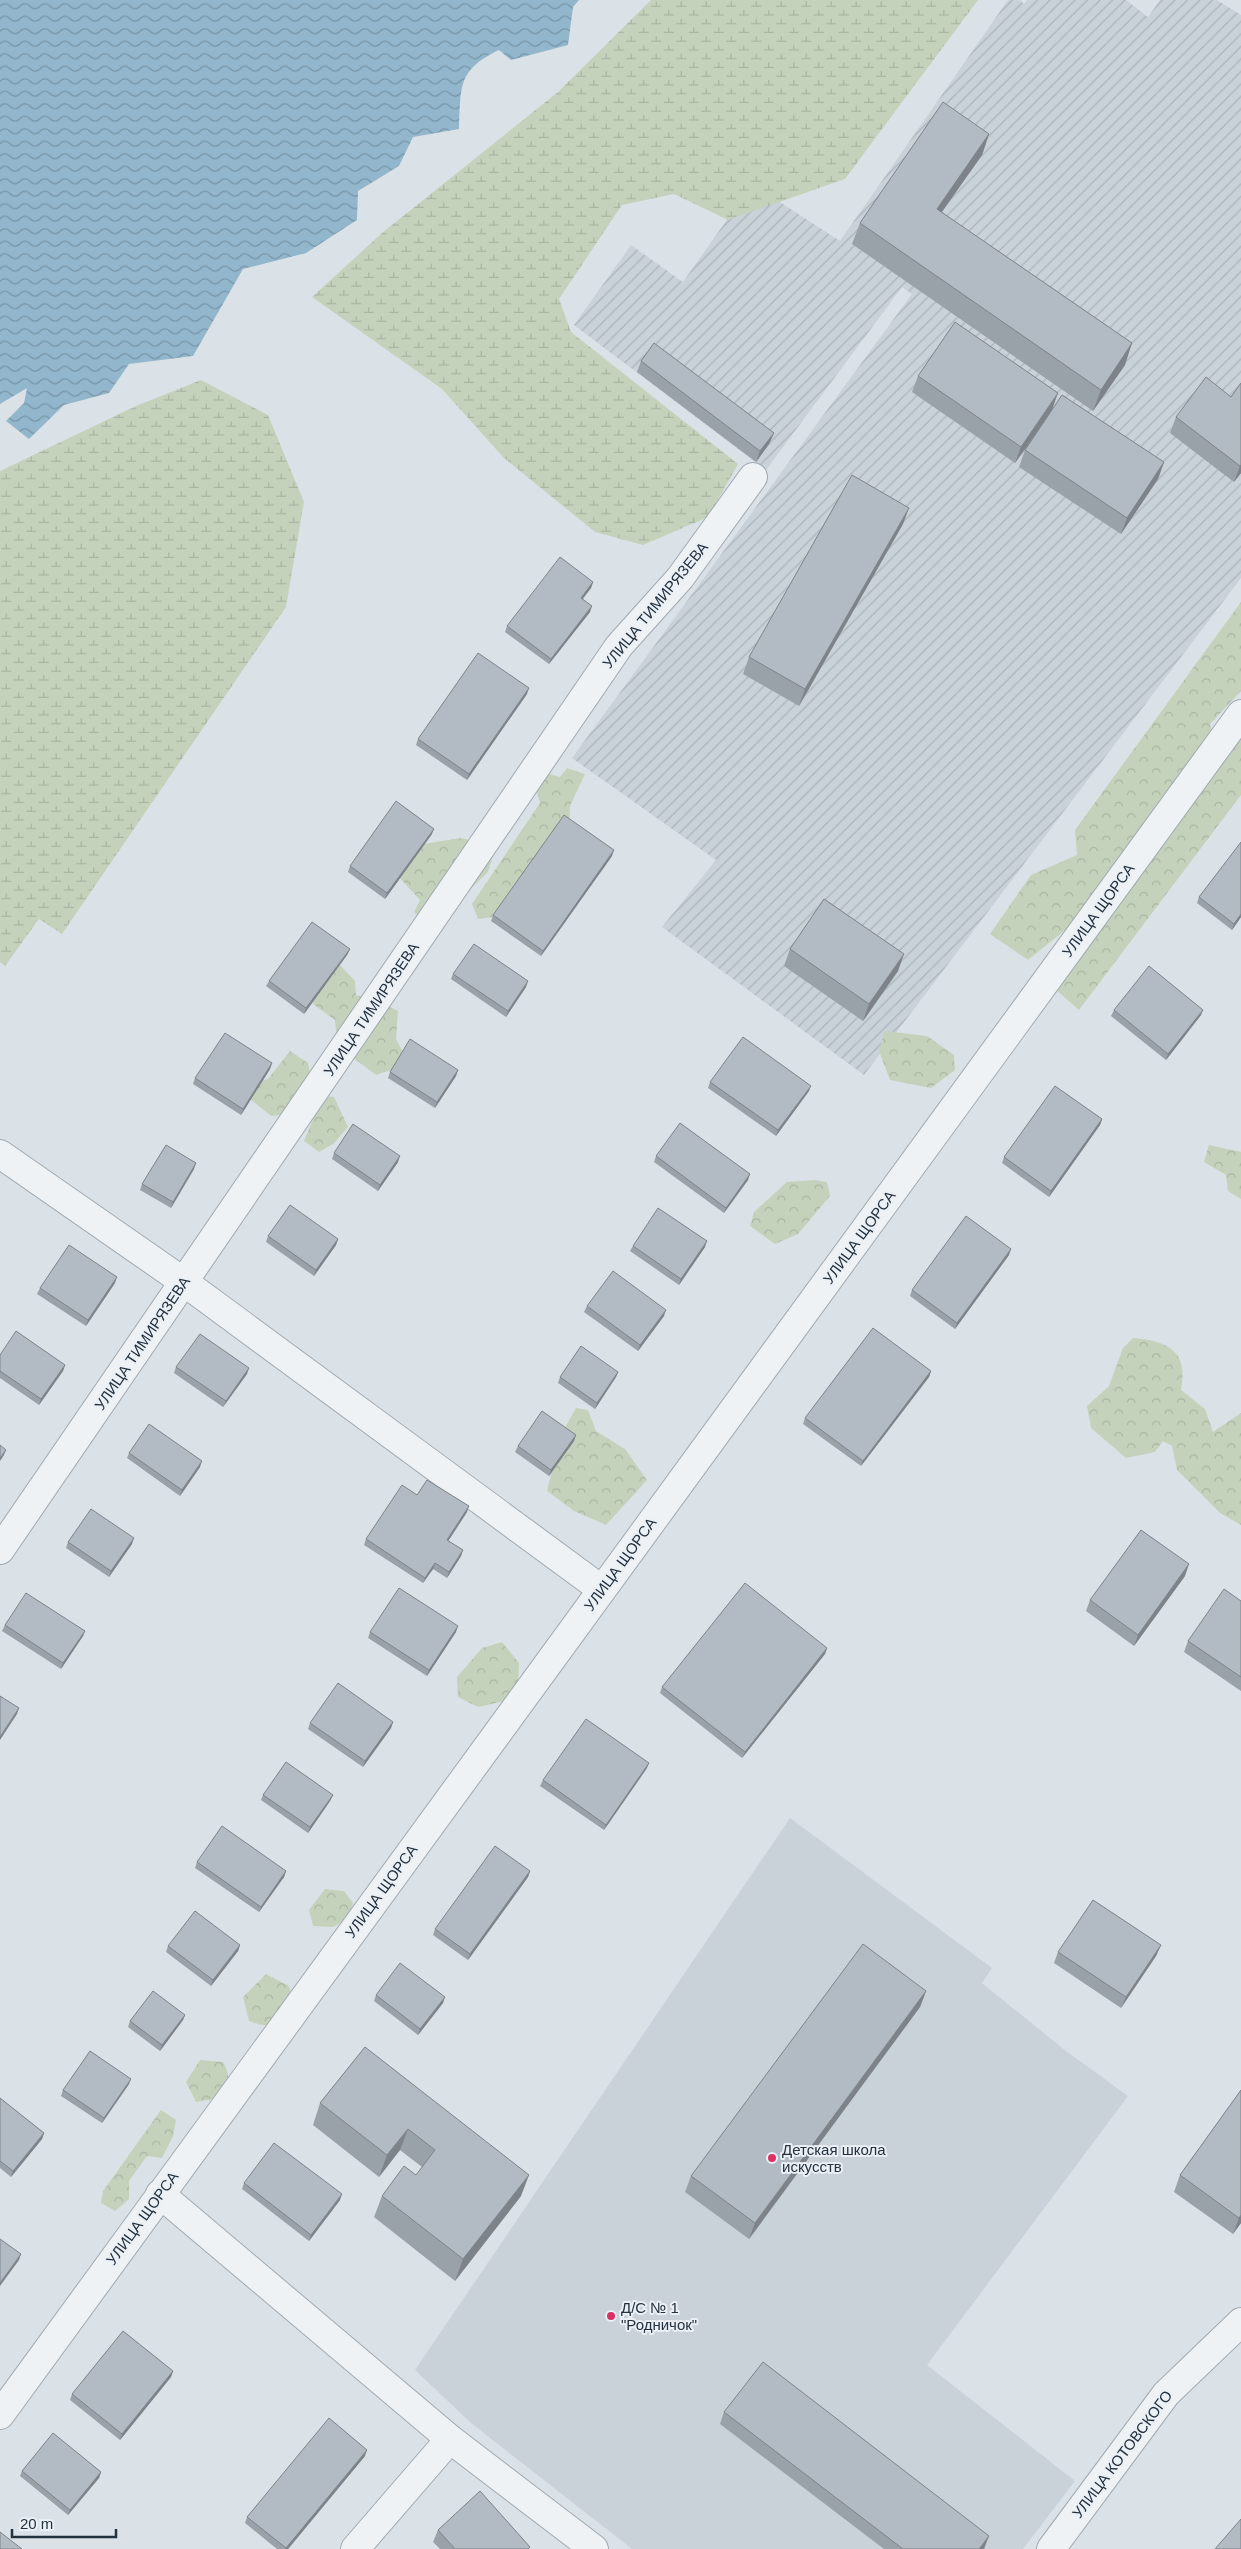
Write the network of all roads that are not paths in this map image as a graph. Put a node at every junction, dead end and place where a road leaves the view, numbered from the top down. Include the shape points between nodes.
1 (753, 477) dead end
2 (1241, 714) edge
3 (0, 1154) edge
4 (184, 1282) junction
5 (0, 1550) edge
6 (601, 1589) junction
7 (160, 2194) junction
8 (1241, 2322) edge
9 (0, 2415) edge
10 (450, 2439) junction
11 (355, 2549) edge
12 (594, 2549) edge
13 (1052, 2549) edge

1 - 4 street, УЛИЦА ТИМИРЯЗЕВА via 680,578 619,646
2 - 6 street, УЛИЦА ЩОРСА
3 - 4 street
4 - 5 street, УЛИЦА ТИМИРЯЗЕВА
4 - 6 street
6 - 7 street, УЛИЦА ЩОРСА
7 - 9 street, УЛИЦА ЩОРСА
7 - 10 street
8 - 13 street, УЛИЦА КОТОВСКОГО via 1166,2394
10 - 11 street
10 - 12 street

